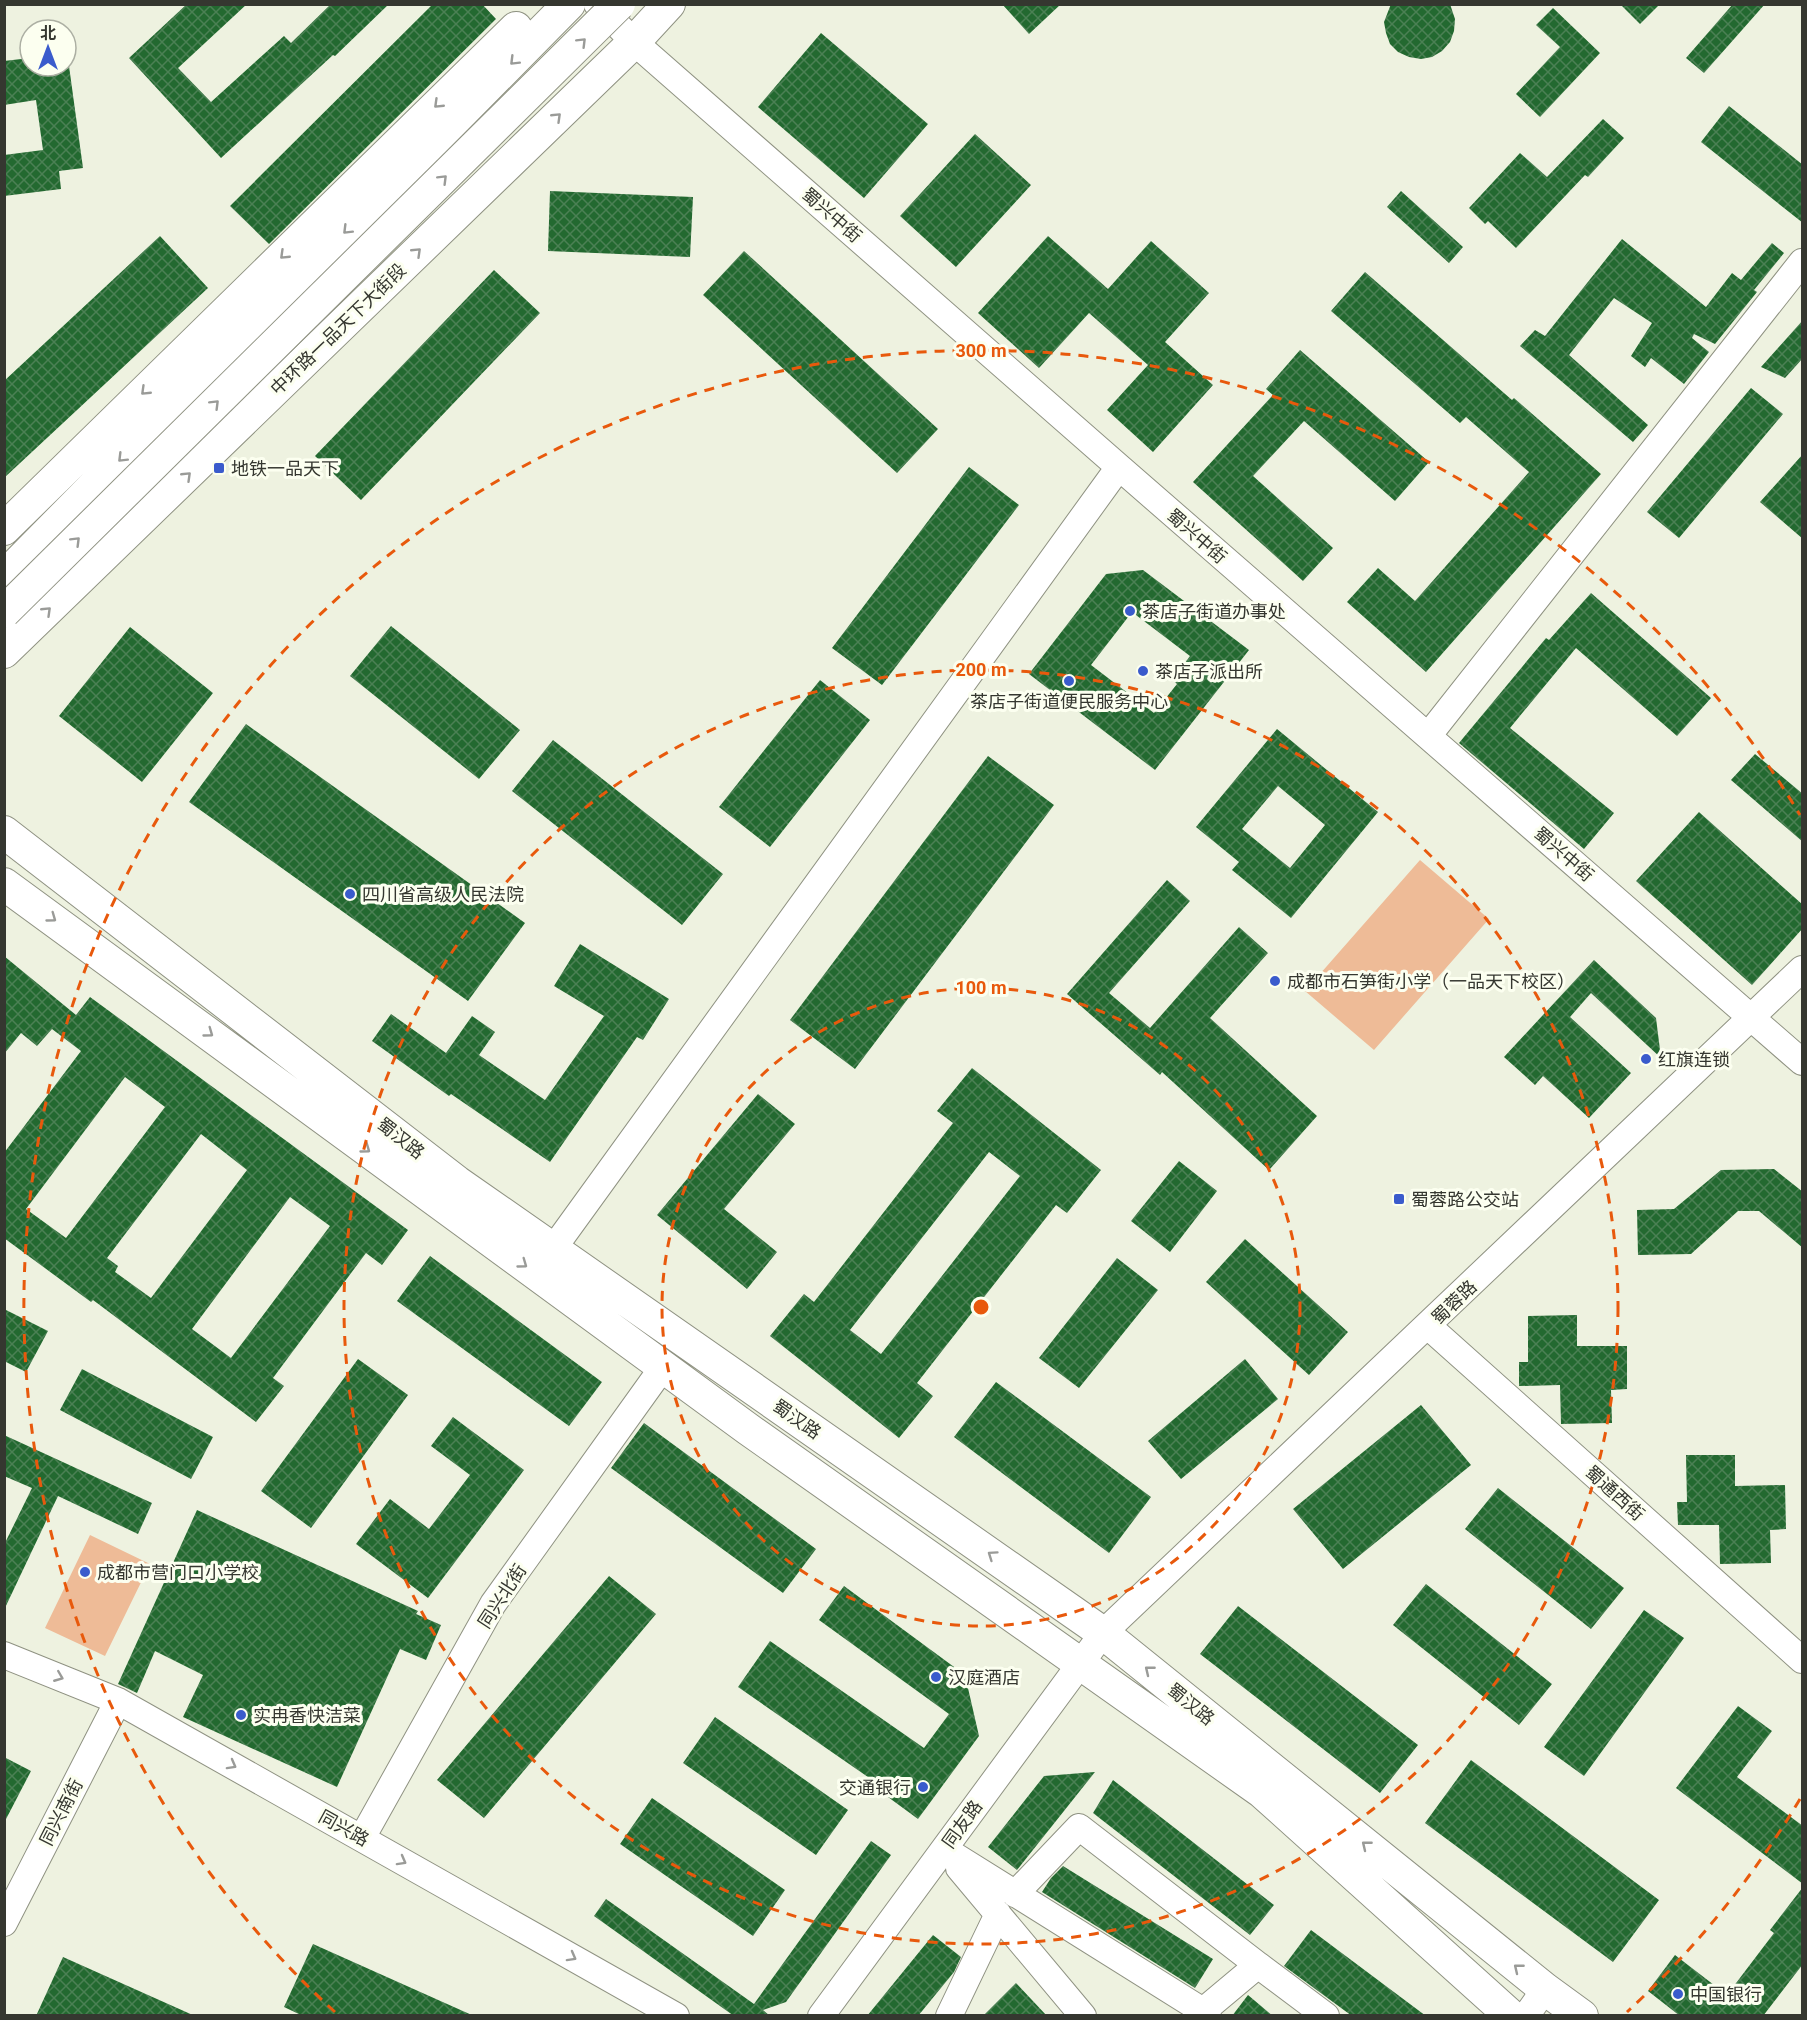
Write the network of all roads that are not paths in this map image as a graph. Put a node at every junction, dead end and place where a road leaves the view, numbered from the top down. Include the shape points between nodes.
1 (540, 4) edge
2 (569, 4) edge
3 (597, 4) edge
4 (619, 4) edge
5 (669, 4) edge
6 (634, 42) junction
7 (1803, 262) edge
8 (1119, 467) junction
9 (4, 528) edge
10 (4, 577) edge
11 (4, 612) edge
12 (4, 652) edge
13 (1428, 736) junction
14 (4, 832) edge
15 (4, 884) edge
16 (1803, 969) edge
17 (1751, 1017) junction
18 (1803, 1062) edge
19 (553, 1249) junction
20 (1428, 1326) junction
21 (663, 1367) junction
22 (1103, 1633) junction
23 (4, 1655) edge
24 (1803, 1660) edge
25 (1081, 1664) junction
26 (117, 1701) junction
27 (362, 1839) junction
28 (944, 1849) junction
29 (1015, 1894) junction
30 (998, 1914) junction
31 (4, 1923) edge
32 (1258, 1965) junction
33 (1545, 1989) junction
34 (1206, 2013) edge
35 (676, 2016) edge
36 (821, 2016) edge
37 (949, 2016) edge
38 (1083, 2016) edge
39 (1326, 2016) edge
40 (1511, 2016) edge
41 (1526, 2016) edge
42 (1582, 2016) edge

1 -> 9 main road
2 -> 10 main road
3 - 6 street, 蜀兴中街
11 -> 4 main road, bridge
5 - 6 main road, 中环路一品天下大街段
6 - 8 street, 蜀兴中街
12 -> 6 main road, 中环路一品天下大街段
7 - 13 street
8 - 13 street, 蜀兴中街
8 - 19 street
13 - 17 street, 蜀兴中街
14 - 19 main road, 蜀汉路 via 457,1182
15 -> 21 main road, 蜀汉路
16 - 17 street, 蜀蓉路
17 - 18 street, 蜀兴中街
17 - 20 street, 蜀蓉路
22 -> 19 main road, 蜀汉路
20 - 22 street, 蜀蓉路
20 - 24 street, 蜀通西街
21 - 25 main road, 蜀汉路
21 - 27 street, 同兴北街 via 494,1604
22 - 25 street, 同友路
33 -> 22 main road, 蜀汉路
23 -> 26 street, 同兴路
25 - 28 street, 同友路
25 - 40 main road, 蜀汉路 via 1262,1792
26 -> 27 street, 同兴路
26 - 31 street, 同兴南街
27 -> 35 street, 同兴路
28 - 29 street
28 - 30 street
28 - 36 street, 同友路
29 - 32 street via 1079,1827
29 - 34 street
30 - 37 street
30 - 38 street
32 - 34 street
32 - 39 street
33 - 41 street
33 - 42 main road, 蜀汉路

